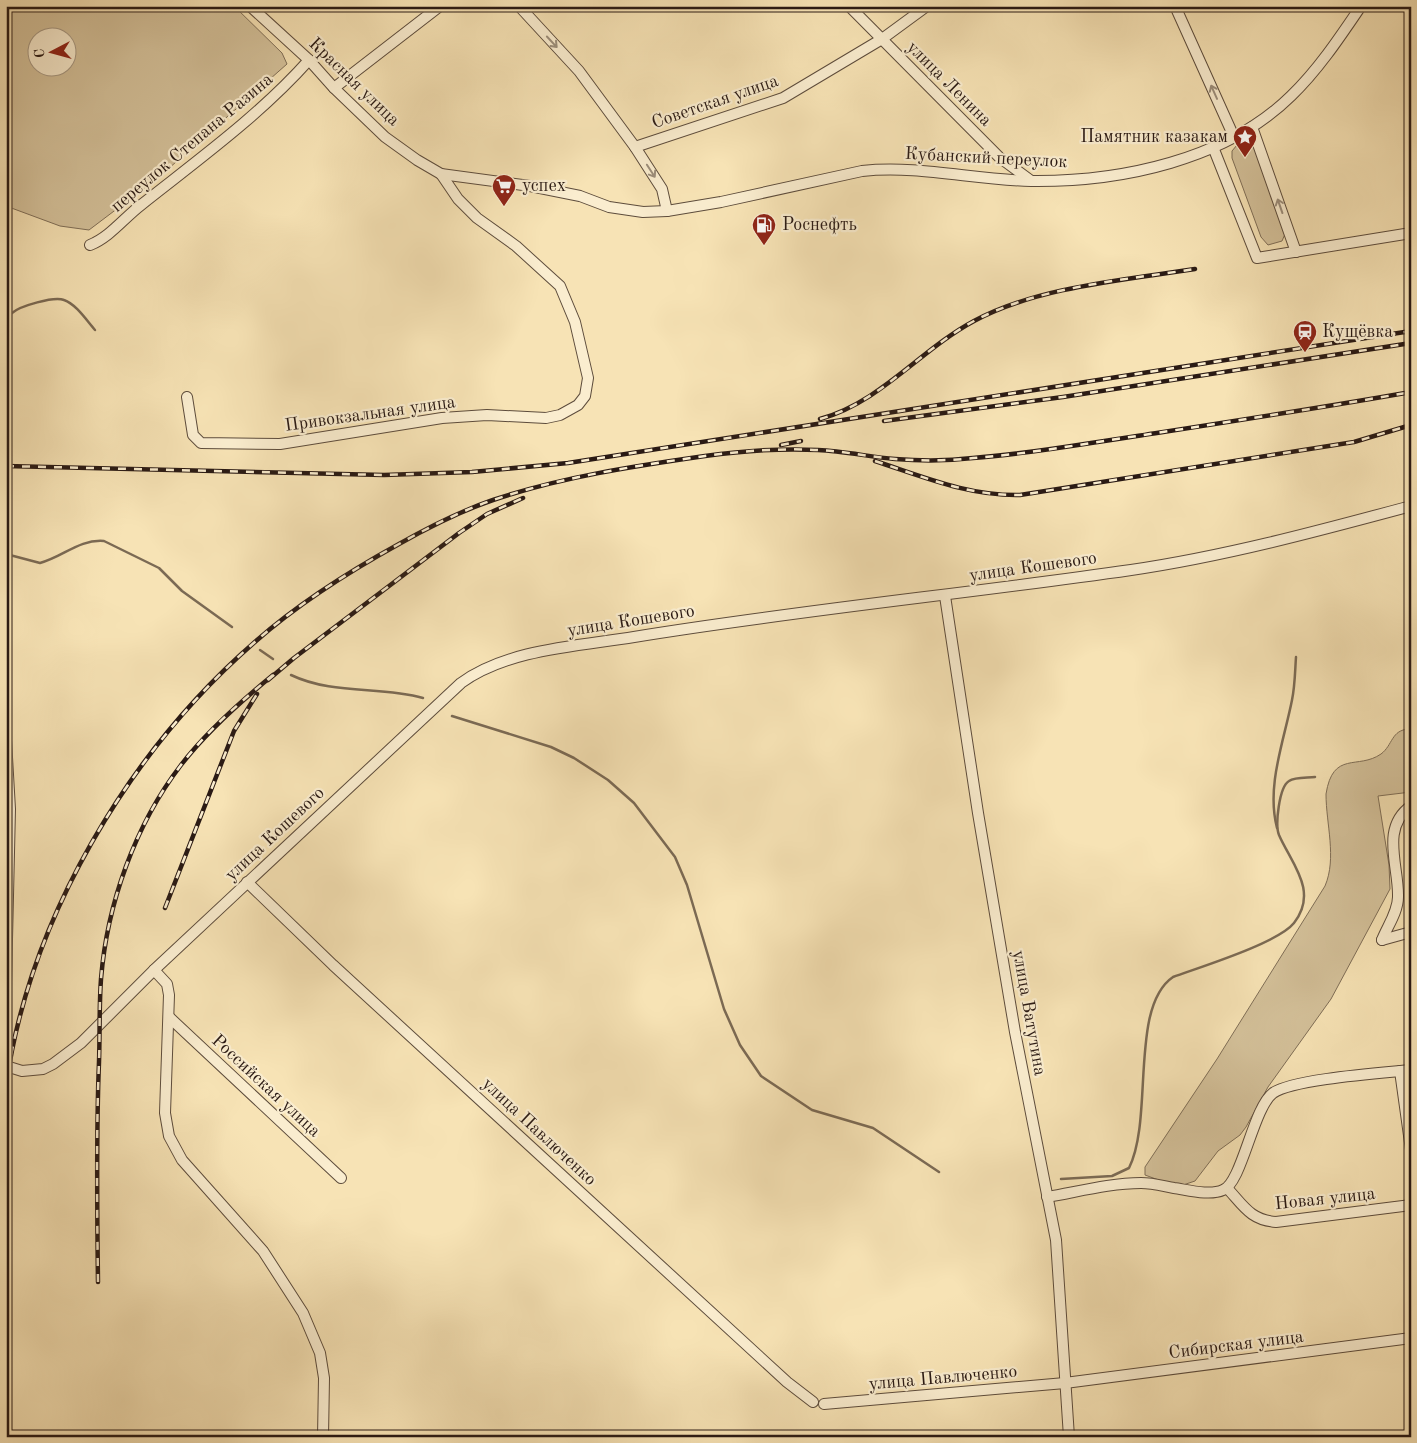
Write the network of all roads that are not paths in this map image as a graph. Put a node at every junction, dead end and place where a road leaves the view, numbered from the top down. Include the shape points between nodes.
1 (250, 6) edge
2 (440, 6) edge
3 (519, 6) edge
4 (849, 6) edge
5 (927, 6) edge
6 (1175, 6) edge
7 (1361, 6) edge
8 (882, 39) junction
9 (309, 60) junction
10 (334, 88) junction
11 (1252, 128) junction
12 (1234, 137) junction
13 (635, 147) junction
14 (1213, 147) junction
15 (442, 174) junction
16 (1030, 181) junction
17 (609, 207) joint
18 (667, 211) junction
19 (1411, 232) edge
20 (90, 245) dead end
21 (1296, 252) junction
22 (585, 396) joint
23 (187, 397) dead end
24 (1411, 506) edge
25 (944, 596) junction
26 (6, 740) edge
27 (1411, 806) edge
28 (247, 882) junction
29 (1411, 932) edge
30 (154, 970) junction
31 (6, 982) edge
32 (169, 1017) junction
33 (6, 1066) edge
34 (1406, 1070) edge
35 (1411, 1150) edge
36 (341, 1178) dead end
37 (1226, 1188) junction
38 (1047, 1198) junction
39 (1411, 1206) edge
40 (1411, 1338) edge
41 (1065, 1383) junction
42 (813, 1402) dead end
43 (824, 1404) dead end
44 (323, 1437) edge
45 (1069, 1437) edge

1 - 9 street, Красная улица
2 - 10 street
3 -> 13 street, Советская улица via 579,71
4 - 8 street, улица Ленина
5 - 8 street, Советская улица
12 -> 6 street
7 - 11 street, Кубанский переулок via 1292,96
8 - 13 street, Советская улица via 783,98
8 - 16 street, улица Ленина via 999,157
9 - 10 street, Красная улица
9 - 20 street, переулок Степана Разина via 282,90 107,236
10 - 15 street, Красная улица via 385,136
11 - 12 street, Кубанский переулок
21 -> 11 street
12 - 14 street, Кубанский переулок
13 -> 18 street, Советская улица via 662,189
14 - 16 street, Кубанский переулок via 1122,174
14 - 21 street via 1257,258
15 - 17 street, Красная улица via 580,196
15 - 22 street, Красная улица via 458,199 477,218 516,246 560,286 575,322 588,378
16 - 18 street, Кубанский переулок via 884,169
17 - 18 street, Кубанский переулок via 643,212
19 - 21 street
22 - 23 street, Привокзальная улица via 571,410 546,418 487,415 442,418 280,444 201,443 193,435
24 - 25 street, улица Кошевого via 1178,562
25 - 28 street, улица Кошевого via 693,628 531,654 489,666 462,683
25 - 38 street, улица Ватутина via 979,822
26 - 31 street via 10,809
27 - 29 street via 1395,827 1393,846 1398,898 1382,940
28 - 30 street, улица Кошевого
28 - 42 street, улица Павлюченко via 333,965
30 - 32 street via 167,984
30 - 33 street, улица Кошевого via 80,1043 53,1064 33,1072
32 - 36 street, Российская улица
32 - 44 street via 165,1113 169,1136 182,1160 262,1252 303,1313 320,1353 324,1378
34 - 35 street
34 - 37 street via 1314,1081 1274,1092 1261,1109 1238,1170
37 - 38 street via 1222,1191 1200,1191 1143,1183
37 - 39 street, Новая улица via 1261,1221
38 - 41 street, улица Ватутина via 1056,1240
40 - 41 street, Сибирская улица
41 - 43 street, улица Павлюченко
41 - 45 street, улица Ватутина

